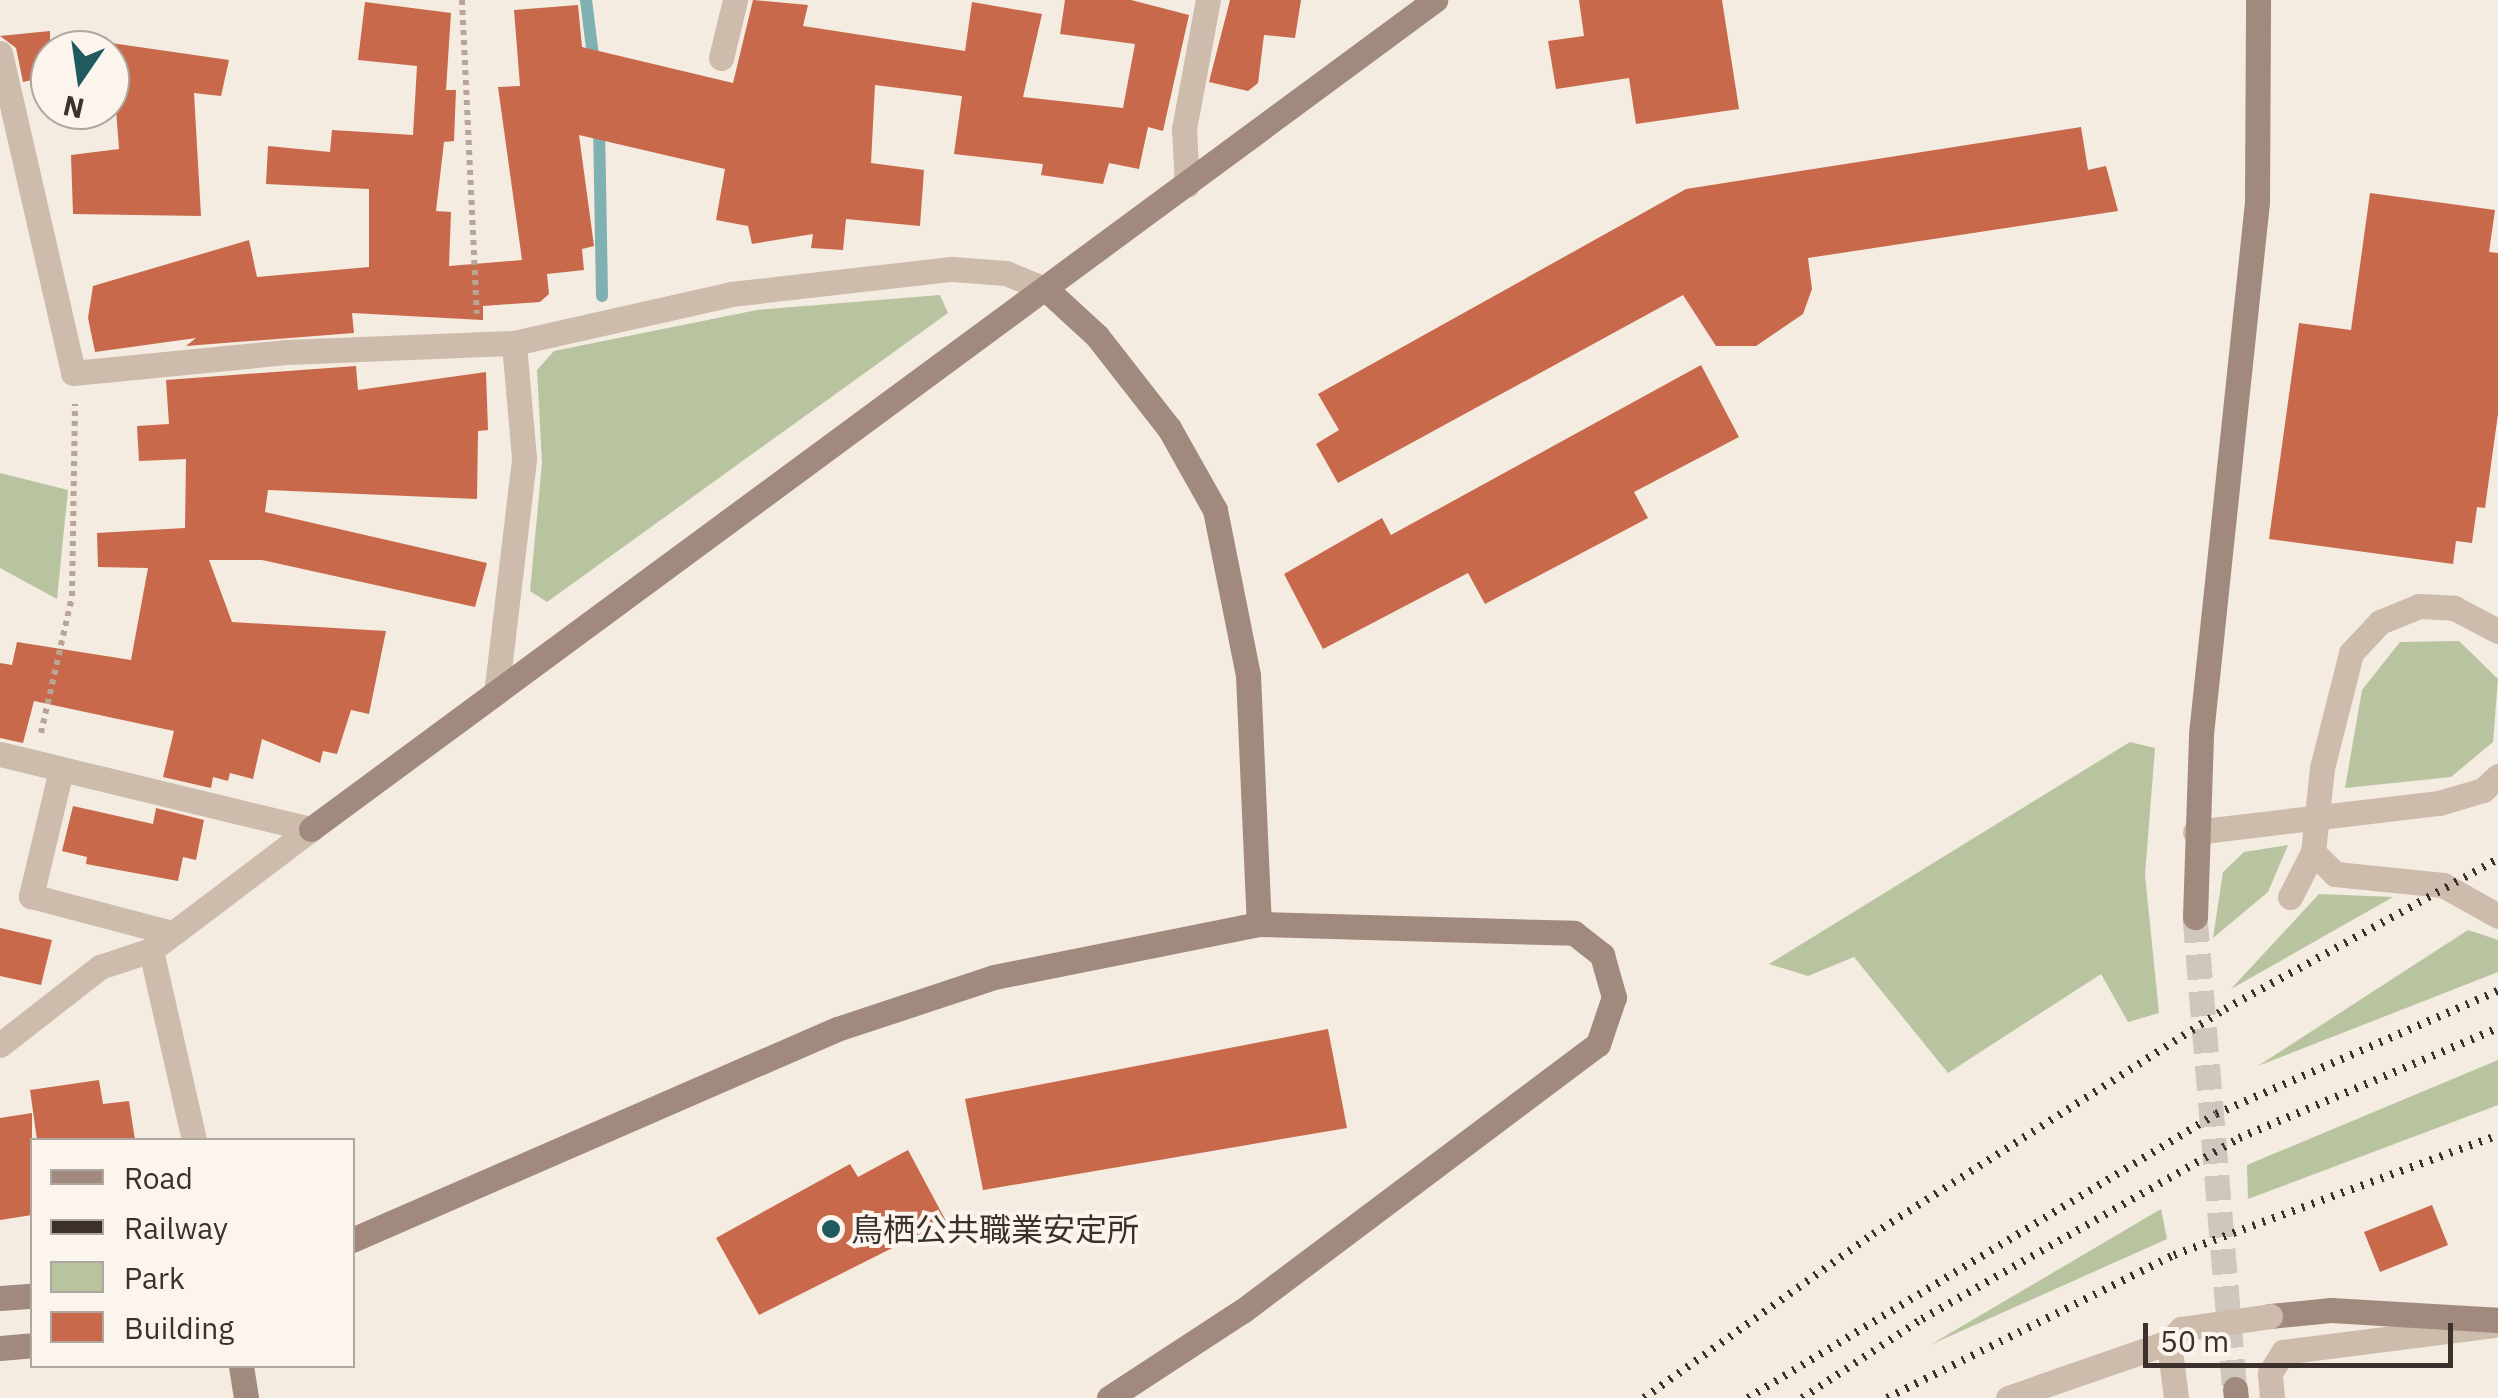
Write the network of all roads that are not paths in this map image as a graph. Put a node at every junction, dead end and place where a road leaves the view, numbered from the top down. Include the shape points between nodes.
1 (735, 0) edge
2 (1208, 0) edge
3 (1435, 0) edge
4 (2258, 0) edge
5 (0, 53) edge
6 (721, 58) dead end
7 (1187, 185) junction
8 (1046, 290) junction
9 (514, 344) junction
10 (2498, 631) edge
11 (497, 686) junction
12 (0, 754) edge
13 (61, 770) junction
14 (2498, 776) edge
15 (311, 829) junction
16 (2195, 832) junction
17 (2313, 852) junction
18 (2290, 897) dead end
19 (2498, 916) edge
20 (2195, 918) tunnel mouth
21 (1259, 924) junction
22 (161, 941) junction
23 (0, 1045) edge
24 (194, 1138) edge
25 (355, 1239) edge
26 (30, 1296) edge
27 (0, 1298) edge
28 (2498, 1322) edge
29 (2175, 1336) junction
30 (30, 1346) edge
31 (0, 1348) edge
32 (240, 1368) edge
33 (246, 1398) edge
34 (1109, 1398) edge
35 (2008, 1398) edge
36 (2176, 1398) edge
37 (2272, 1398) edge

1 - 6 street
2 - 7 street via 1184,129
3 - 7 street
4 - 16 street via 2257,202
5 - 9 street via 73,372 288,352
7 - 8 street
8 - 9 street via 1006,273 952,268 731,294
8 - 11 street
8 - 21 street via 1097,336 1169,428 1215,510 1248,675
9 - 11 street via 524,458
10 - 17 street, bridge via 2454,608 2419,606 2380,622 2351,653 2322,768
11 - 15 street
12 - 13 street
13 - 15 street
13 - 22 street via 30,896
14 - 16 street via 2482,790 2439,803
15 - 22 street
16 - 20 street
17 - 18 street
17 - 19 street via 2334,874 2443,884
21 - 25 street via 994,977 837,1029
21 - 34 street via 1574,933 1602,955 1614,996 1598,1044 1242,1311
22 - 23 street via 100,968
22 - 24 street
26 - 27 street
28 - 29 street, bridge via 2330,1310
28 - 37 street via 2283,1352 2270,1372
29 - 35 street
29 - 36 street
30 - 31 street
32 - 33 street

